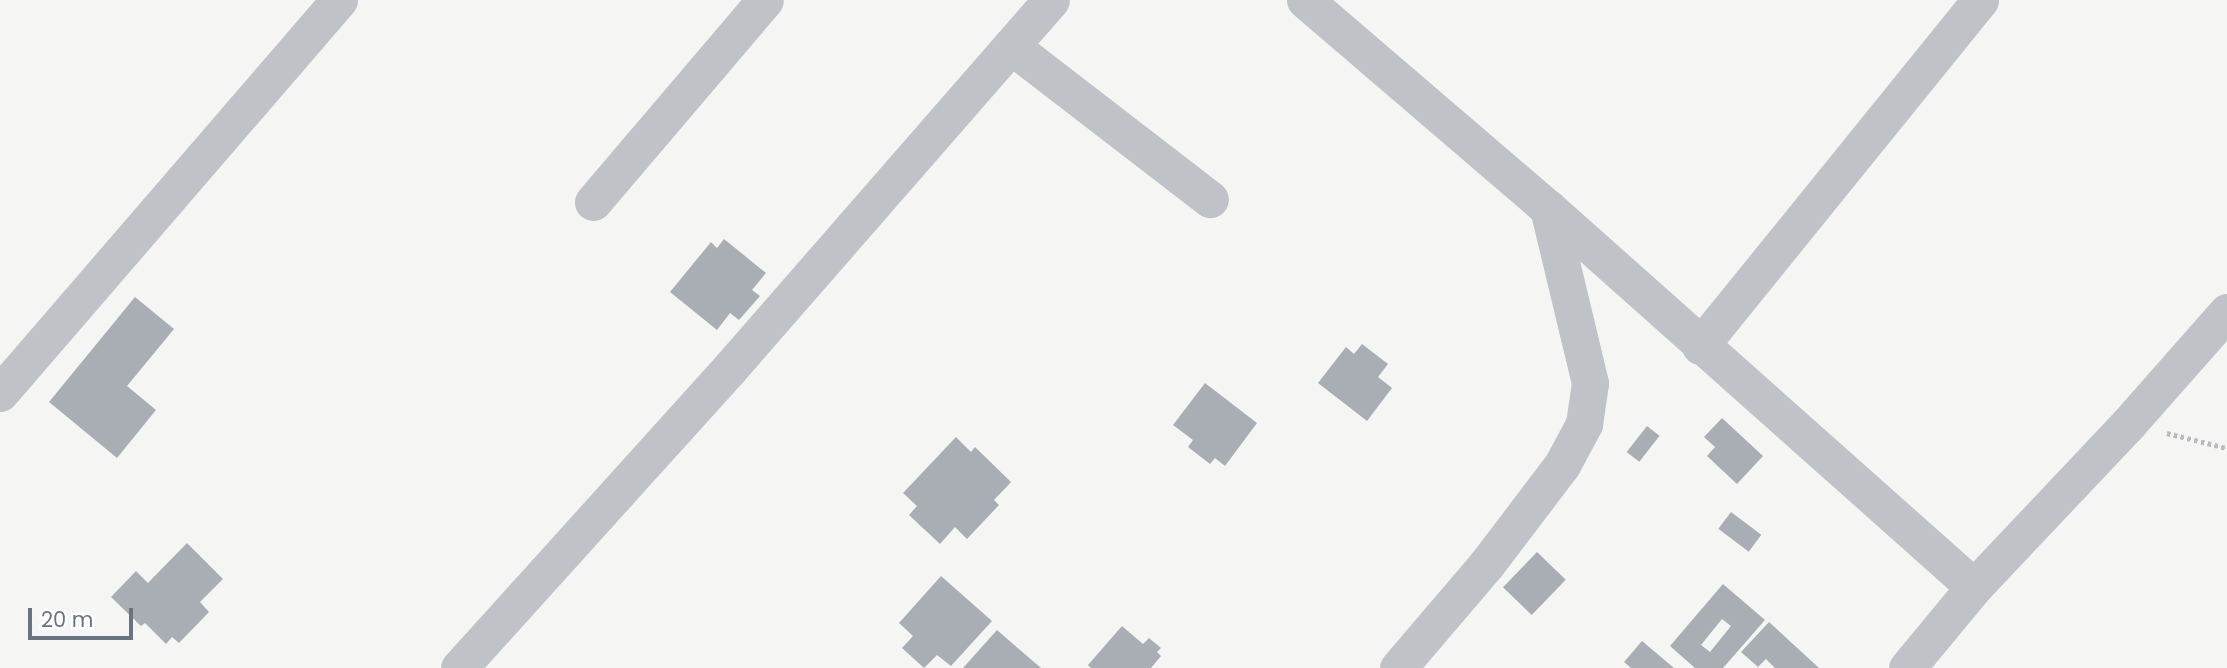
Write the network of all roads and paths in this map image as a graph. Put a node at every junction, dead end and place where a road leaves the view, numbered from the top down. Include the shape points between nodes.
1 (339, 0) edge
2 (765, 0) edge
3 (1051, 0) edge
4 (1305, 0) edge
5 (1980, 0) edge
6 (1011, 46) junction
7 (1210, 199) dead end
8 (593, 202) dead end
9 (1548, 208) junction
10 (2227, 313) edge
11 (1700, 346) junction
12 (0, 393) edge
13 (2129, 423) junction
14 (2227, 448) edge
15 (1974, 587) junction
16 (459, 668) edge
17 (1398, 668) edge
18 (1907, 668) edge

1 - 12 street
2 - 8 street
3 - 6 street
4 - 9 street
5 - 11 street
6 - 7 street
6 - 16 street via 730,368
9 - 11 street
9 - 17 street via 1590,383 1584,424 1562,465 1486,565
10 - 13 street
11 - 15 street
13 - 14 path
13 - 15 street
15 - 18 street

